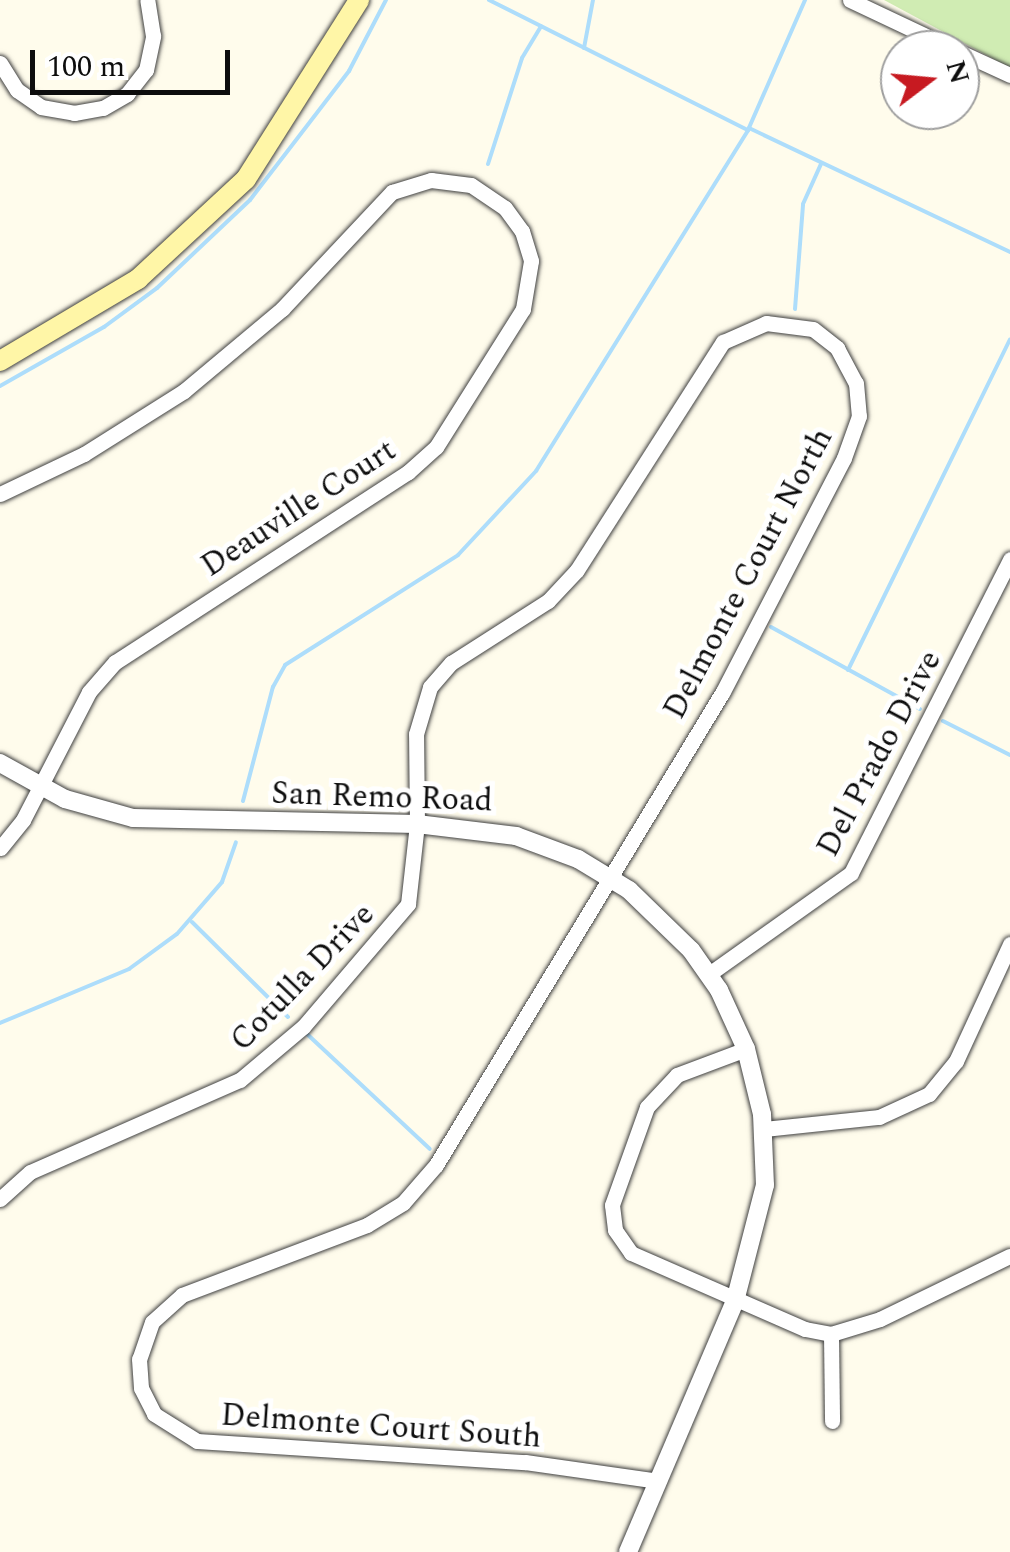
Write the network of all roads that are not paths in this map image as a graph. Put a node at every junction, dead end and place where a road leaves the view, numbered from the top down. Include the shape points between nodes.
1 (147, 0) edge
2 (359, 0) edge
3 (850, 0) edge
4 (914, 30) edge
5 (980, 61) edge
6 (0, 63) edge
7 (1010, 75) edge
8 (0, 361) edge
9 (0, 494) edge
10 (1010, 559) edge
11 (0, 763) edge
12 (39, 788) junction
13 (417, 824) junction
14 (0, 848) edge
15 (611, 878) junction
16 (1010, 944) edge
17 (709, 974) junction
18 (746, 1050) junction
19 (764, 1129) junction
20 (0, 1199) edge
21 (1010, 1256) edge
22 (736, 1300) junction
23 (831, 1334) junction
24 (832, 1422) dead end
25 (658, 1481) junction
26 (628, 1552) edge

1 - 6 street via 150,58 134,86 102,108 74,114 41,107 16,90
2 - 8 main road via 246,179 138,279
3 - 4 street
5 - 7 street
9 - 12 street, Deauville Court via 84,454 184,391 282,308 392,192 430,180 471,185 505,208 522,231 531,261 523,309 436,447 408,472 115,662 89,692
10 - 17 street, Del Prado Drive via 851,873
11 - 12 street, San Remo Road
12 - 13 street, San Remo Road via 132,818
12 - 14 street, Deauville Court
13 - 15 street, San Remo Road via 516,836
13 - 15 street, Delmonte Court North via 416,734 430,687 451,663 548,601 576,570 723,342 754,324 803,326 830,340 852,370 856,427 722,693
13 - 20 street, Cotulla Drive via 412,889 402,916 277,1054 216,1092 30,1172
15 - 17 street, San Remo Road via 667,923
15 - 25 street, Delmonte Court South via 415,1192 354,1231 182,1295 146,1332 139,1373 161,1422 204,1443 525,1462
16 - 19 street via 956,1061 916,1104 880,1117
17 - 18 street, San Remo Road
18 - 19 street, San Remo Road
18 - 22 street via 688,1070 659,1090 612,1206 615,1230 630,1253
19 - 22 street, San Remo Road via 760,1222
21 - 23 street via 880,1319
22 - 23 street
22 - 25 street, San Remo Road
23 - 24 street
25 - 26 street, San Remo Road

